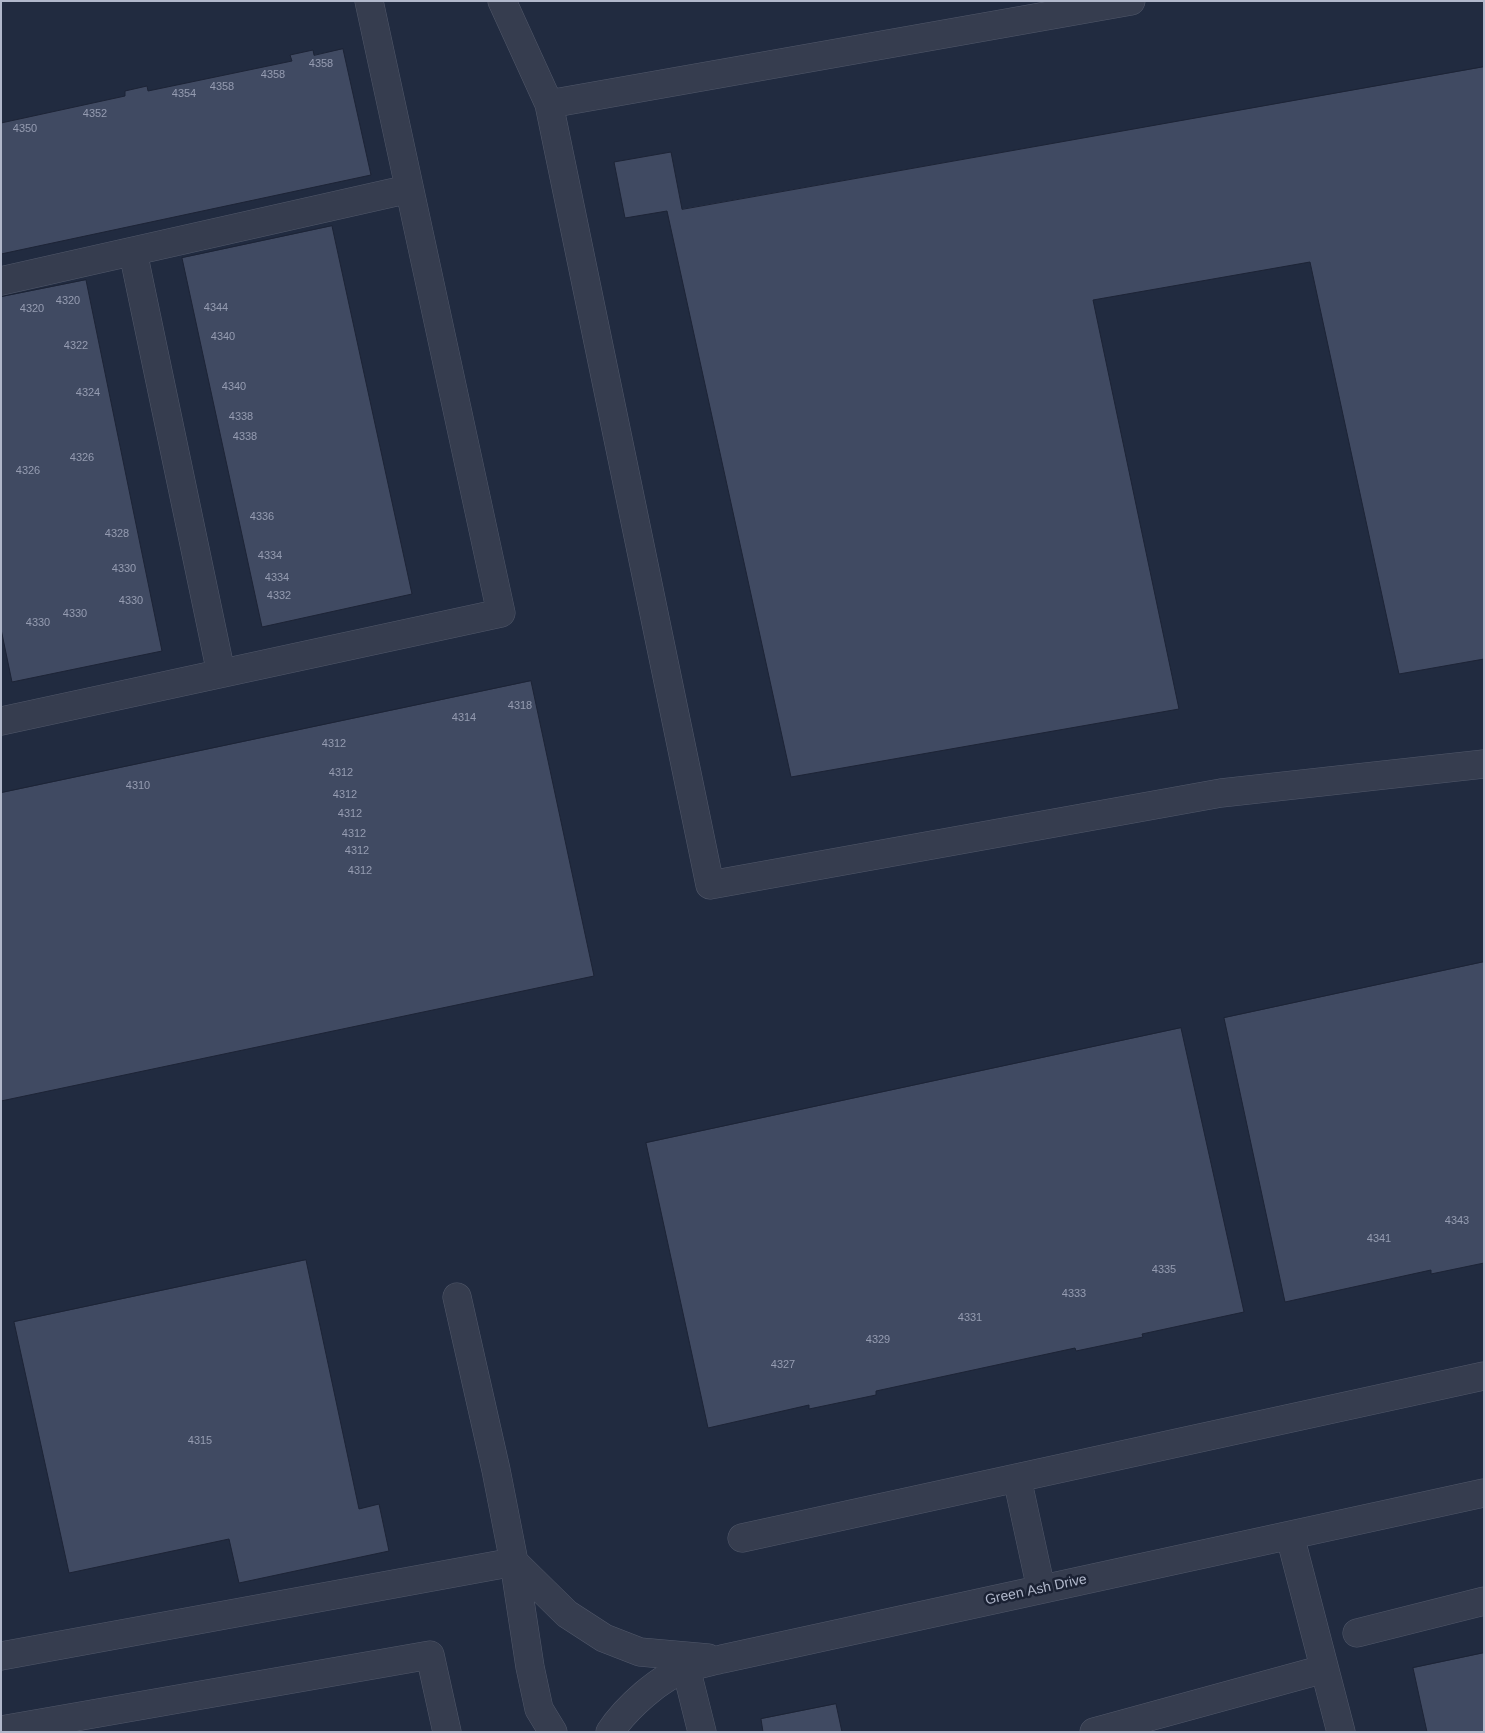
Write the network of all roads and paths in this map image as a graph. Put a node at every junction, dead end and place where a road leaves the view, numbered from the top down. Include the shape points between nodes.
1 (369, 1) edge
2 (502, 1) edge
3 (1131, 1) edge
4 (549, 104) junction
5 (409, 189) junction
6 (133, 252) junction
7 (1, 281) edge
8 (222, 673) junction
9 (1, 721) edge
10 (1484, 764) edge
11 (457, 1297) dead end
12 (1484, 1376) edge
13 (1017, 1478) junction
14 (1484, 1493) edge
15 (1290, 1536) junction
16 (742, 1538) dead end
17 (514, 1562) junction
18 (1041, 1589) junction
19 (1484, 1601) edge
20 (1357, 1633) dead end
21 (1, 1656) edge
22 (722, 1659) junction
23 (686, 1668) junction
24 (1324, 1668) junction
25 (536, 1720) edge
26 (1, 1730) edge
27 (447, 1732) edge
28 (553, 1732) edge
29 (610, 1732) edge
30 (702, 1732) edge
31 (1094, 1732) edge
32 (1341, 1732) edge

1 - 5 street
2 - 4 street
3 - 4 street
4 - 10 street via 710,885 1220,793
5 - 6 street
5 - 8 street via 501,612
6 - 7 street
6 - 8 street
8 - 9 street
11 - 17 street
12 - 13 street
13 - 16 street
13 - 18 street
14 - 15 street, Green Ash Drive
15 - 18 street, Green Ash Drive
15 - 24 street
17 - 21 street
17 - 22 street via 566,1614 604,1638 640,1652
17 - 25 street
18 - 22 street, Green Ash Drive
19 - 20 street
22 - 23 street, Green Ash Drive
23 - 29 street, Green Ash Drive via 652,1688
23 - 30 street
24 - 31 street
24 - 32 street
25 - 28 street
26 - 27 street via 430,1655

